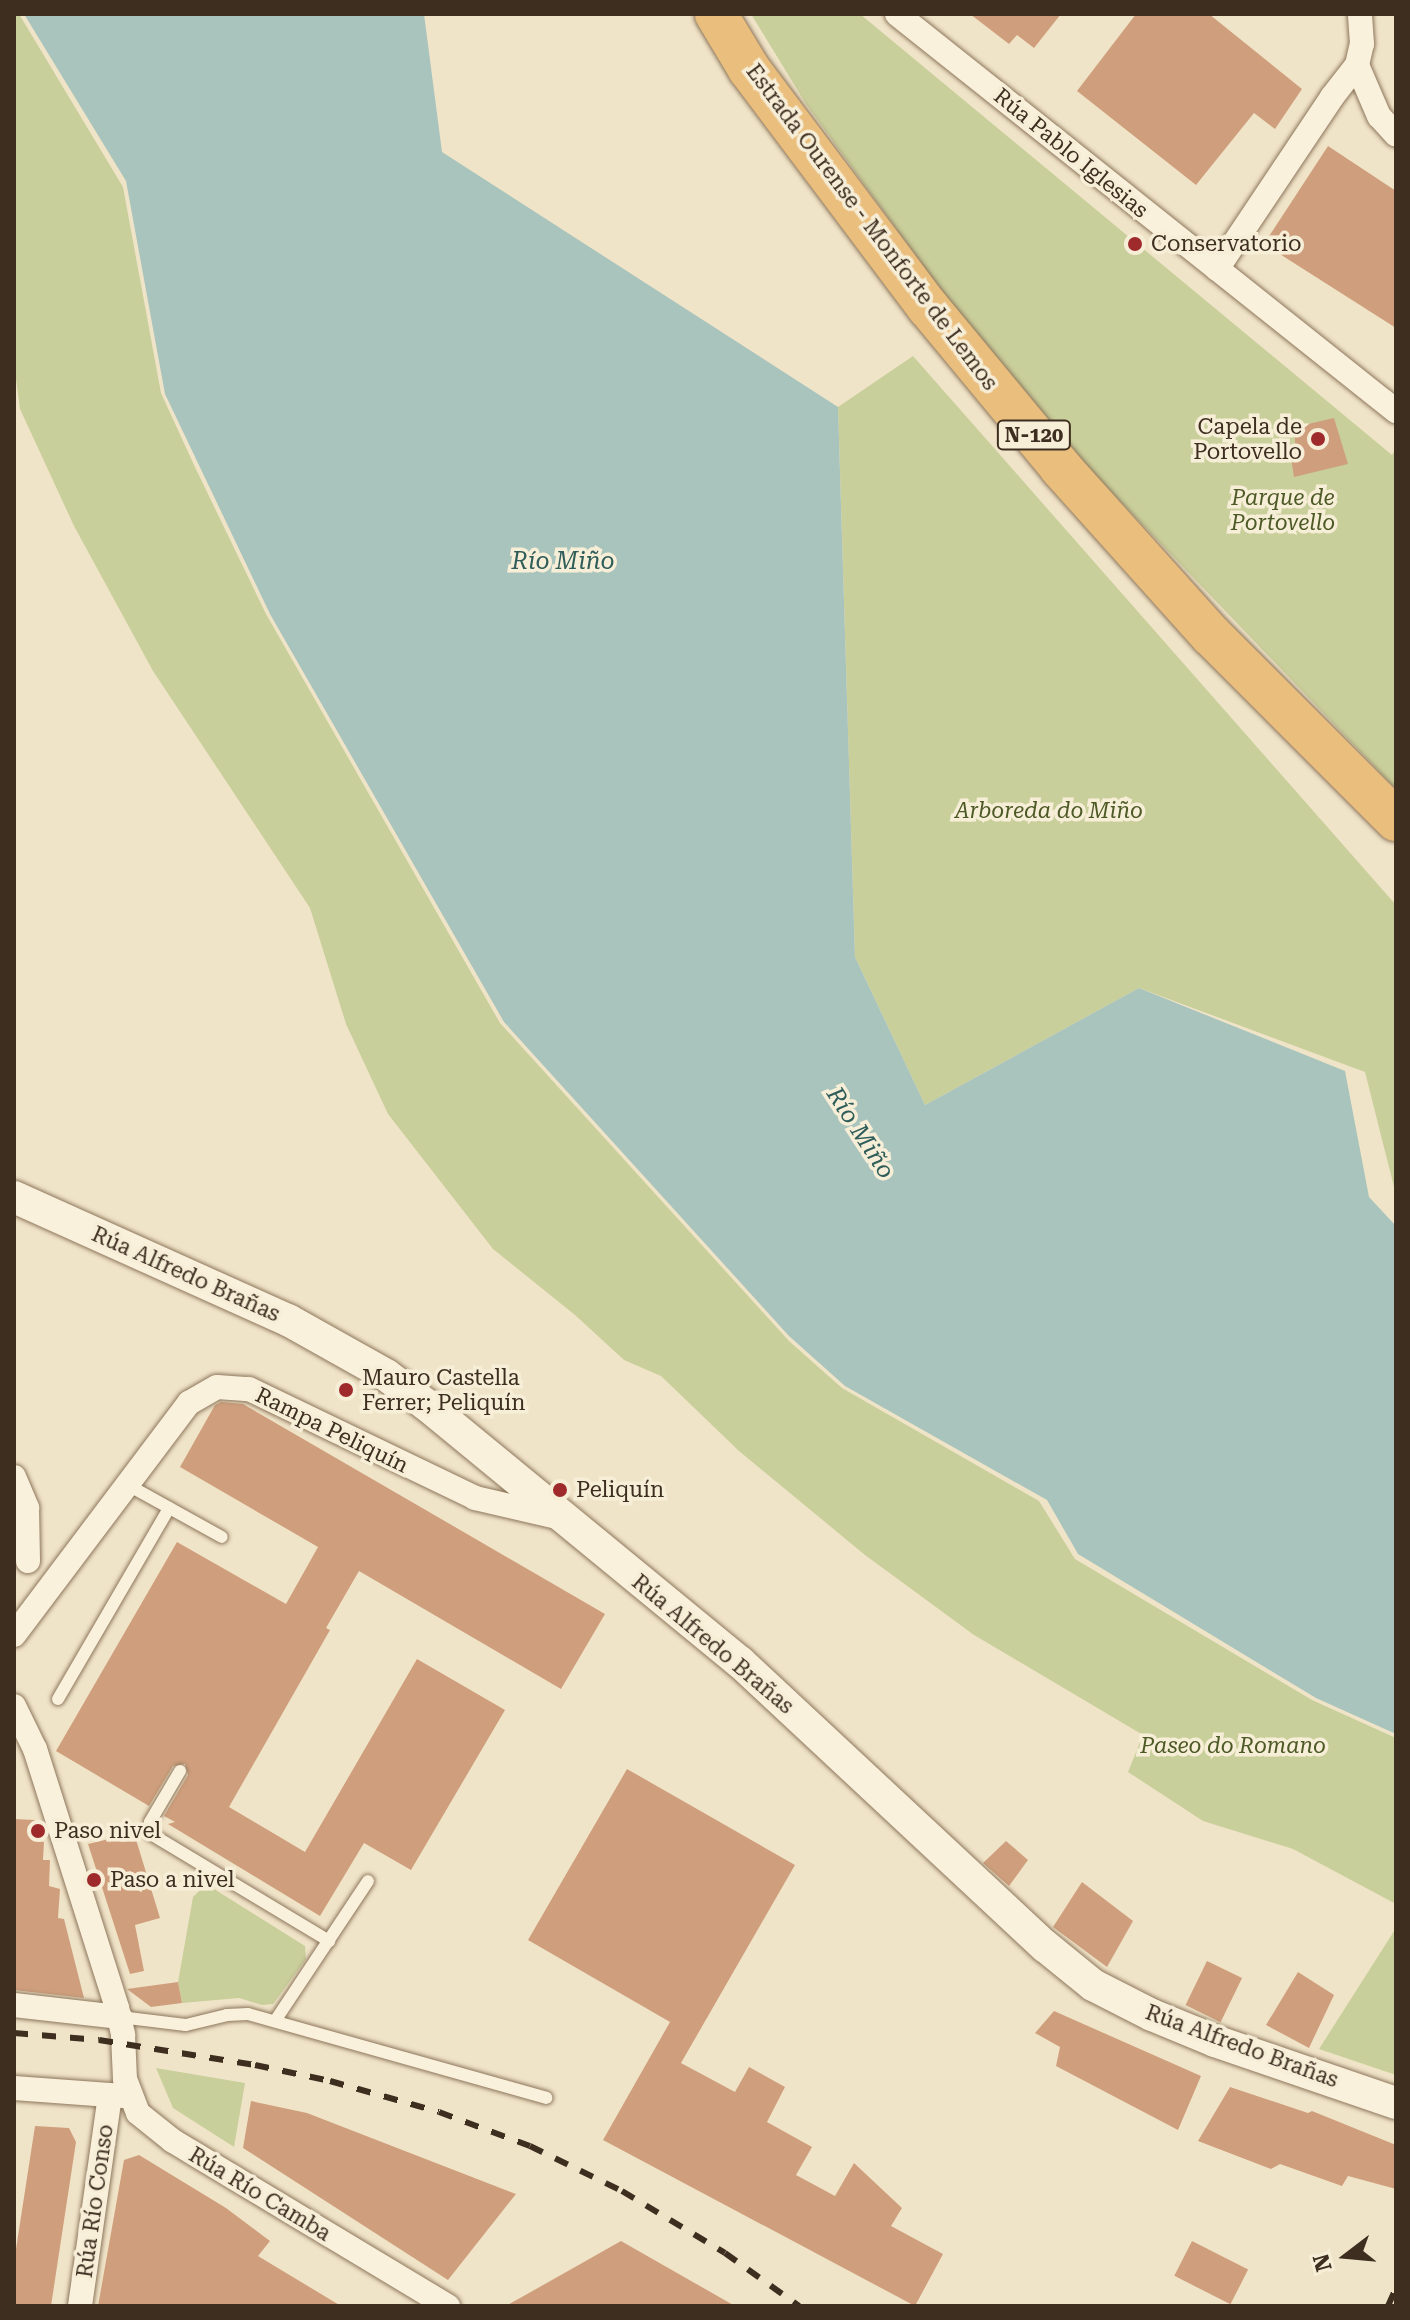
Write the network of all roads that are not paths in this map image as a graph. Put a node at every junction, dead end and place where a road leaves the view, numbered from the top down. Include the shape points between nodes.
1 (716, 14) edge
2 (897, 14) edge
3 (1360, 14) edge
4 (1357, 65) junction
5 (1396, 135) edge
6 (1217, 269) junction
7 (1396, 411) edge
8 (1396, 820) edge
9 (14, 1197) edge
10 (14, 1477) edge
11 (128, 1485) junction
12 (169, 1508) junction
13 (563, 1518) junction
14 (222, 1537) dead end
15 (21, 1560) edge
16 (49, 1592) junction
17 (14, 1635) edge
18 (58, 1699) dead end
19 (14, 1706) edge
20 (180, 1771) dead end
21 (368, 1881) dead end
22 (329, 1941) junction
23 (14, 2005) edge
24 (120, 2017) junction
25 (275, 2021) junction
26 (14, 2088) edge
27 (120, 2096) junction
28 (546, 2098) dead end
29 (1396, 2103) edge
30 (80, 2306) edge
31 (448, 2306) edge

1 - 8 highway, Estrada Ourense - Monforte de Lemos / N-120 via 749,69 919,295 1061,468 1211,635
2 - 6 street, Rúa Pablo Iglesias
3 - 4 street
4 - 5 street via 1379,116
4 - 6 street
6 - 7 street, Rúa Pablo Iglesias
9 - 13 street, Rúa Alfredo Brañas via 334,1344 428,1406
10 - 15 street via 27,1508
11 - 12 lane
11 - 13 street, Rampa Peliquín via 189,1403 217,1387 234,1386 475,1498
11 - 16 street, Rampa Peliquín
12 - 14 lane
12 - 18 lane
13 - 29 street, Rúa Alfredo Brañas via 740,1662 1093,1985 1215,2041
15 - 16 street
16 - 17 street, Rampa Peliquín
19 - 24 street via 35,1749
20 - 22 lane via 150,1822 151,1834
21 - 22 lane
22 - 25 lane
23 - 24 street
24 - 25 lane via 186,2025 248,2014
24 - 27 street
25 - 28 lane
26 - 27 street
27 - 30 street, Rúa Río Conso
27 - 31 street, Rúa Río Camba via 173,2141

